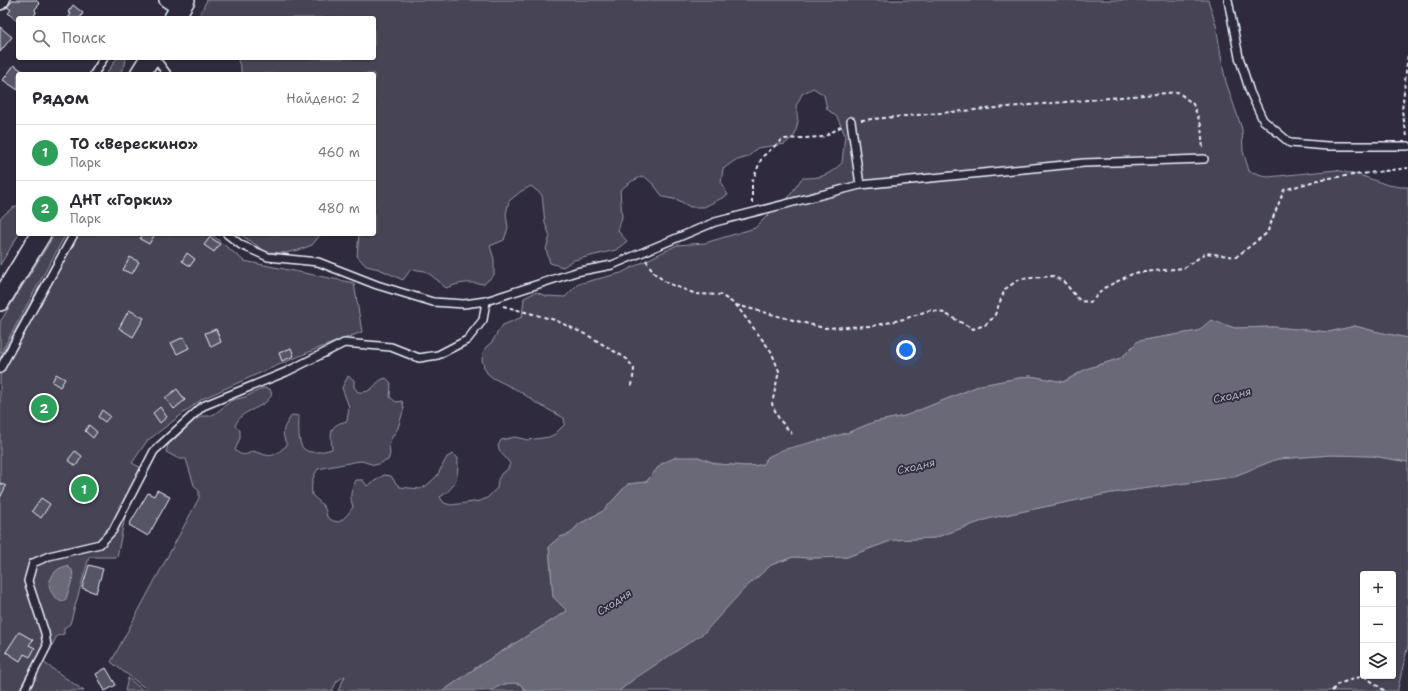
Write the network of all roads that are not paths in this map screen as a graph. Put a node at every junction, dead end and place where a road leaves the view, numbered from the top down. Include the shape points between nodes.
1 (3, 0) edge
2 (1228, 0) edge
3 (0, 3) edge
4 (103, 60) edge
5 (149, 60) edge
6 (156, 60) edge
7 (95, 72) edge
8 (141, 72) edge
9 (166, 72) edge
10 (851, 121) road end
11 (1408, 146) edge
12 (1204, 159) road end
13 (860, 185) junction
14 (40, 236) edge
15 (73, 236) edge
16 (230, 236) edge
17 (0, 301) edge
18 (486, 301) junction
19 (0, 369) edge
20 (24, 691) edge

1 - 3 street
2 - 11 lane via 1239,57 1250,92 1263,120 1290,142 1328,146
4 - 7 lane
5 - 8 main road
6 - 9 lane
10 - 13 lane
12 - 13 lane via 1084,163
13 - 18 lane via 714,222 612,265 576,272
14 - 17 main road
15 - 19 lane
16 - 18 lane via 241,245 268,258 318,262 377,285 434,302 464,304
18 - 20 lane via 483,320 466,340 438,355 419,358 391,347 344,343 286,372 203,406 154,451 113,530 100,544 49,556 33,563 28,581 47,646

